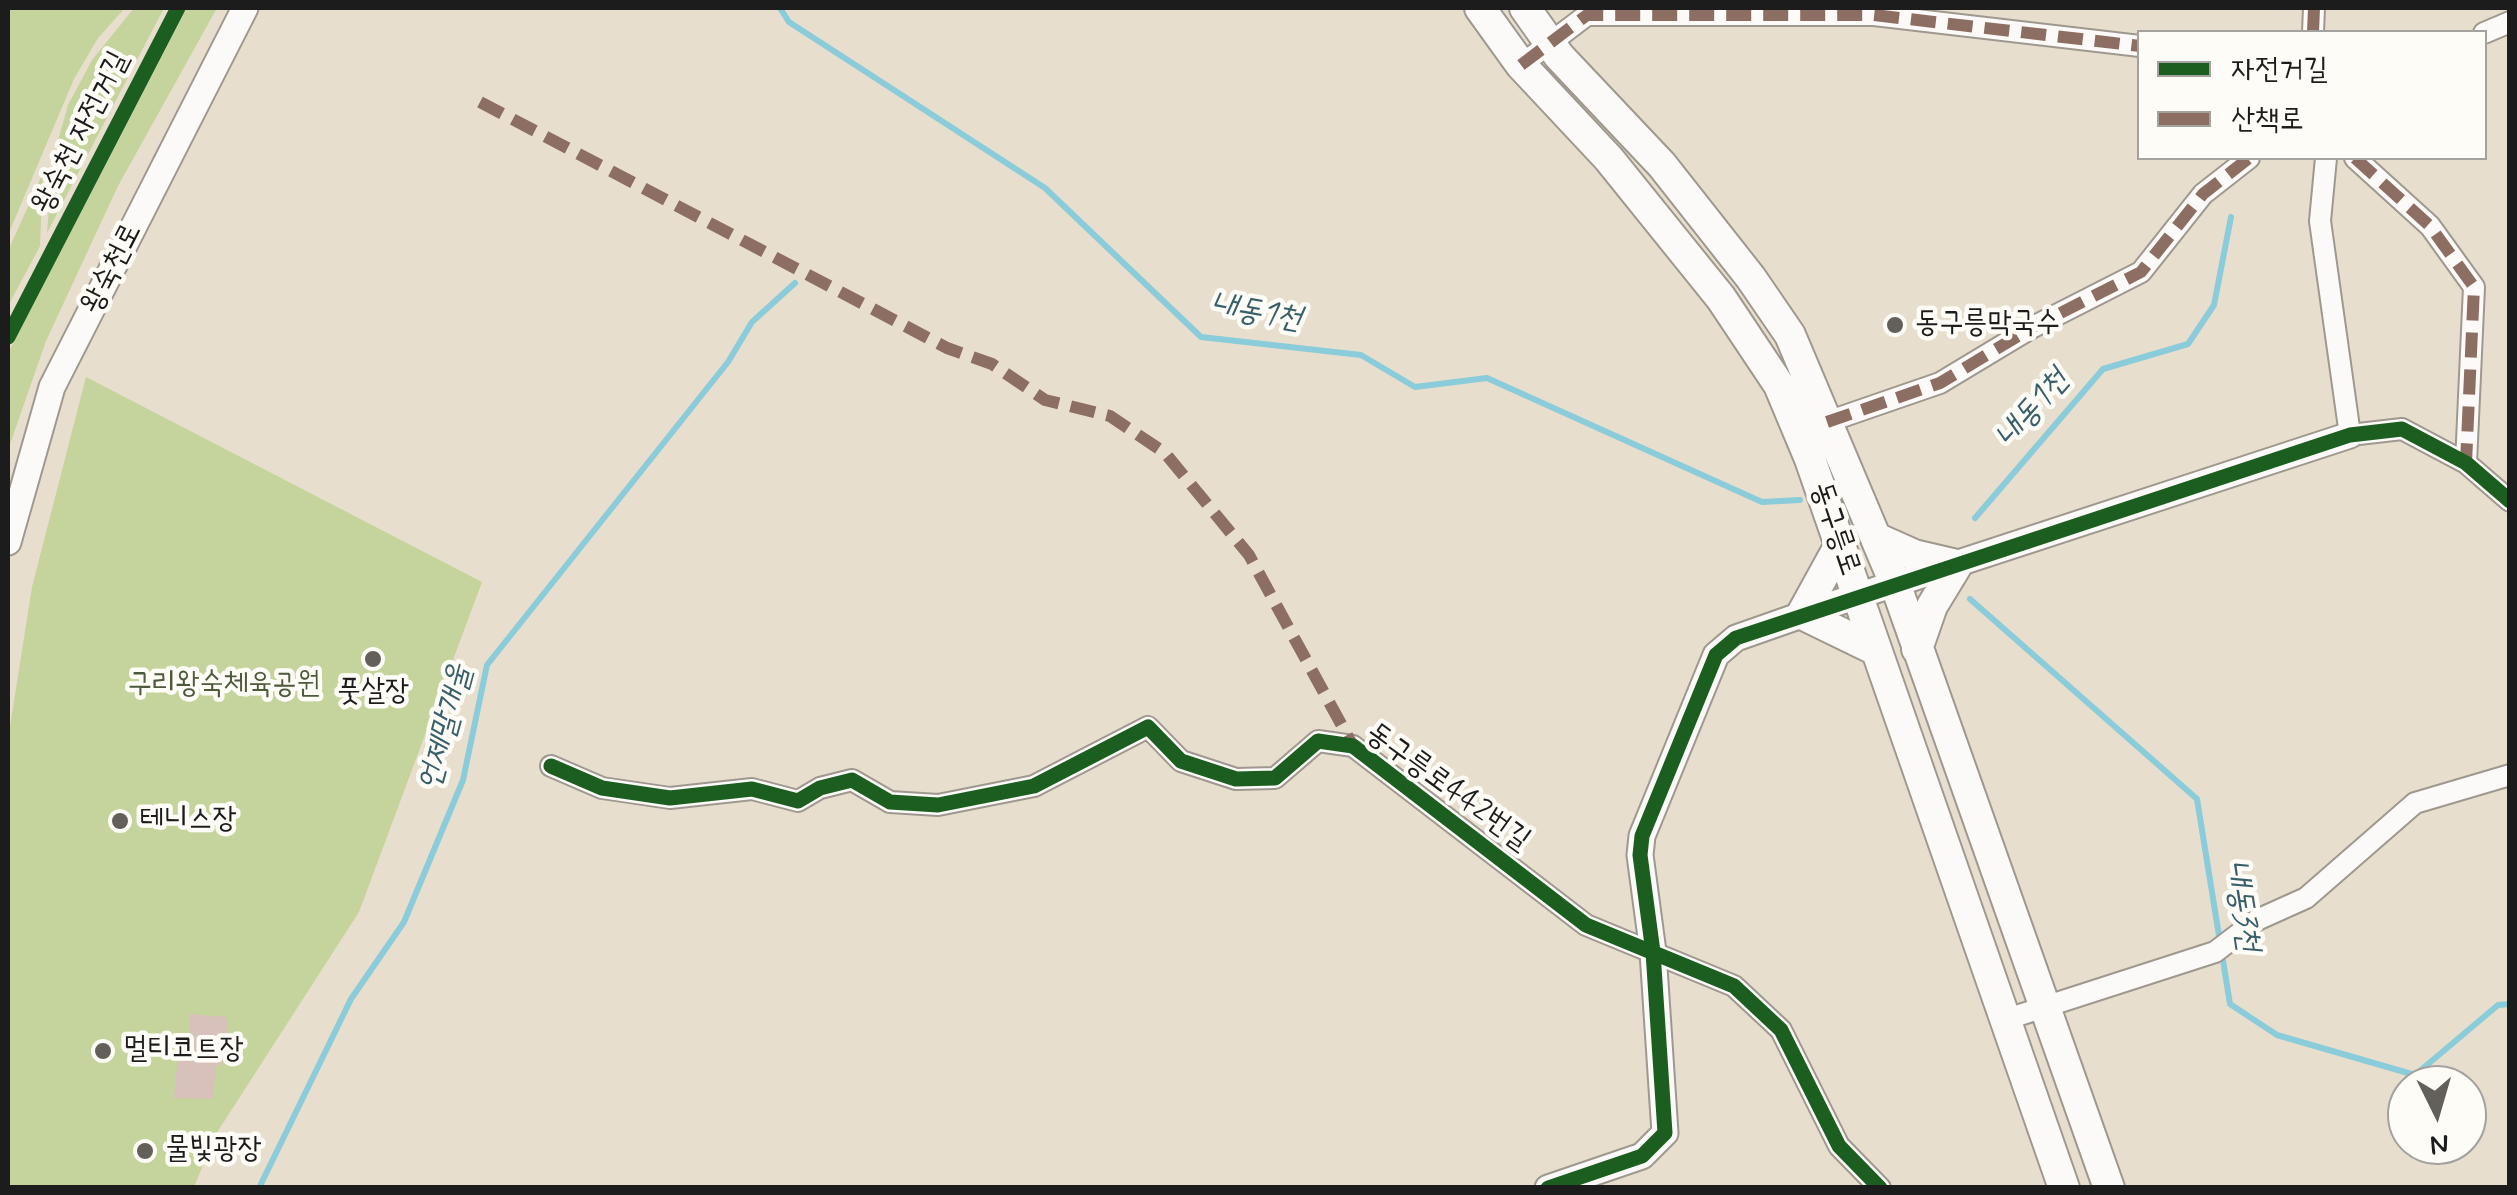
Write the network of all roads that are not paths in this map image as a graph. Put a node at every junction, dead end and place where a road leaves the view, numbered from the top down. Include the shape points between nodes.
1 (245, 8) edge
2 (1480, 8) edge
3 (1525, 8) edge
4 (1550, 44) junction
5 (2137, 46) edge
6 (1521, 65) junction
7 (2246, 160) edge
8 (2326, 160) edge
9 (2357, 160) edge
10 (1828, 422) junction
11 (2350, 434) junction
12 (2466, 463) junction
13 (2510, 501) edge
14 (1876, 538) junction
15 (8, 542) edge
16 (1840, 545) junction
17 (1958, 565) junction
18 (1896, 586) junction
19 (1857, 595) junction
20 (1802, 614) junction
21 (1917, 649) junction
22 (1876, 650) junction
23 (551, 766) dead end
24 (2510, 775) edge
25 (1654, 952) junction
26 (2042, 1008) junction
27 (2004, 1020) junction
28 (1548, 1188) edge
29 (1880, 1188) edge
30 (2064, 1188) edge
31 (2108, 1188) edge

1 - 15 street, 왕숙천로 via 52,387
2 - 6 main road, 동구릉로
3 - 4 main road, 동구릉로
4 - 5 street via 1588,15 1855,15
4 - 6 street
4 - 10 main road, 동구릉로 via 1662,165 1751,278 1790,335
6 - 16 main road, 동구릉로 via 1609,159 1740,327 1778,385
7 - 10 street via 2203,194 2141,272 1940,384
8 - 11 street via 2320,220
9 - 12 street via 2430,226 2474,287
10 - 14 main road, 동구릉로
11 - 12 street via 2402,429
11 - 17 street
12 - 13 street
14 - 17 main road
14 - 18 main road, 동구릉로
16 - 19 main road, 동구릉로
16 - 20 main road
17 - 18 street
17 - 21 main road via 1932,606
18 - 19 street
18 - 21 main road, 동구릉로
19 - 20 street
19 - 22 main road, 동구릉로
20 - 22 main road
20 - 25 street via 1736,638 1716,655 1642,836
21 - 26 main road, 동구릉로
22 - 27 main road, 동구릉로
23 - 25 street, 동구릉로442번길 via 602,788 670,798 752,789 798,801 852,780 890,802 938,805 1034,786 1148,728 1181,760 1236,779 1275,778 1318,742 1353,746 1586,925
24 - 26 street via 2415,803 2306,898 2257,920 2222,947
25 - 28 street via 1665,1133 1642,1156
25 - 29 street, 동구릉로442번길 via 1734,986 1781,1030 1839,1146
26 - 27 street
26 - 31 main road, 동구릉로
27 - 30 main road, 동구릉로

